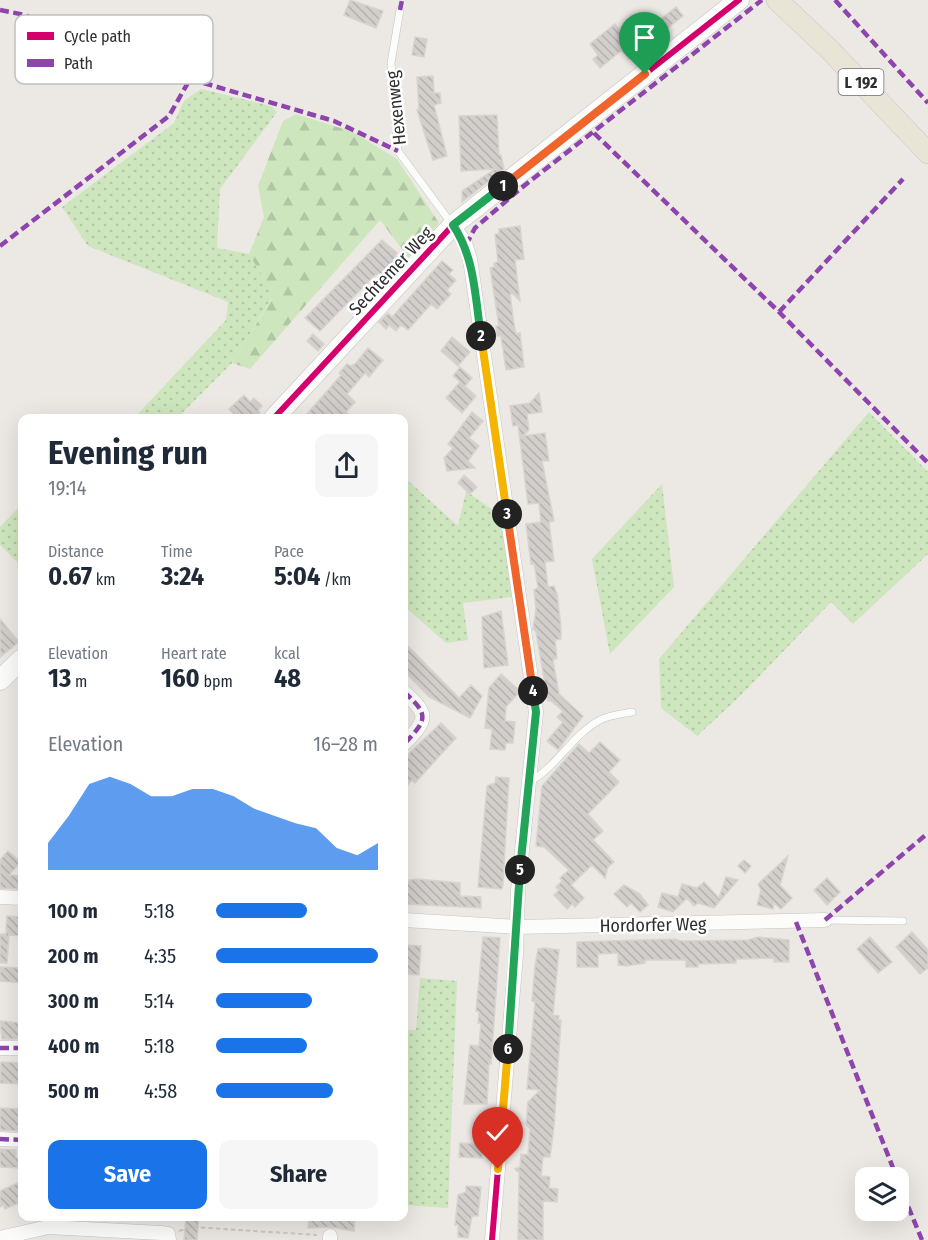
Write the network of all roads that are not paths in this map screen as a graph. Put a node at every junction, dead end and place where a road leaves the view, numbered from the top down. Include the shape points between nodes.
1 (739, 0) edge
2 (784, 7) edge
3 (400, 10) dead end
4 (928, 153) edge
5 (453, 225) junction
6 (278, 414) edge
7 (18, 662) edge
8 (0, 680) edge
9 (408, 696) edge
10 (632, 712) dead end
11 (408, 740) edge
12 (529, 782) junction
13 (0, 897) edge
14 (18, 898) edge
15 (408, 920) edge
16 (825, 920) joint
17 (903, 921) dead end
18 (517, 927) junction
19 (0, 1047) edge
20 (18, 1048) edge
21 (0, 1139) edge
22 (18, 1140) edge
23 (168, 1237) edge
24 (0, 1238) edge
25 (492, 1240) edge

1 - 5 street, Sechtemer Weg
2 - 4 main road, L 192
3 - 5 lane, Hexenweg via 391,63 398,151
5 - 6 street, Sechtemer Weg
5 - 12 street via 470,259 536,712
7 - 8 street
9 - 11 street via 424,716 422,726
10 - 12 lane via 601,719 543,774
12 - 18 street
13 - 14 street
15 - 18 street, Hordorfer Weg
16 - 17 lane, Hordorfer Weg
16 - 18 street, Hordorfer Weg
18 - 25 street
19 - 20 street
21 - 22 street
23 - 24 street via 48,1227

